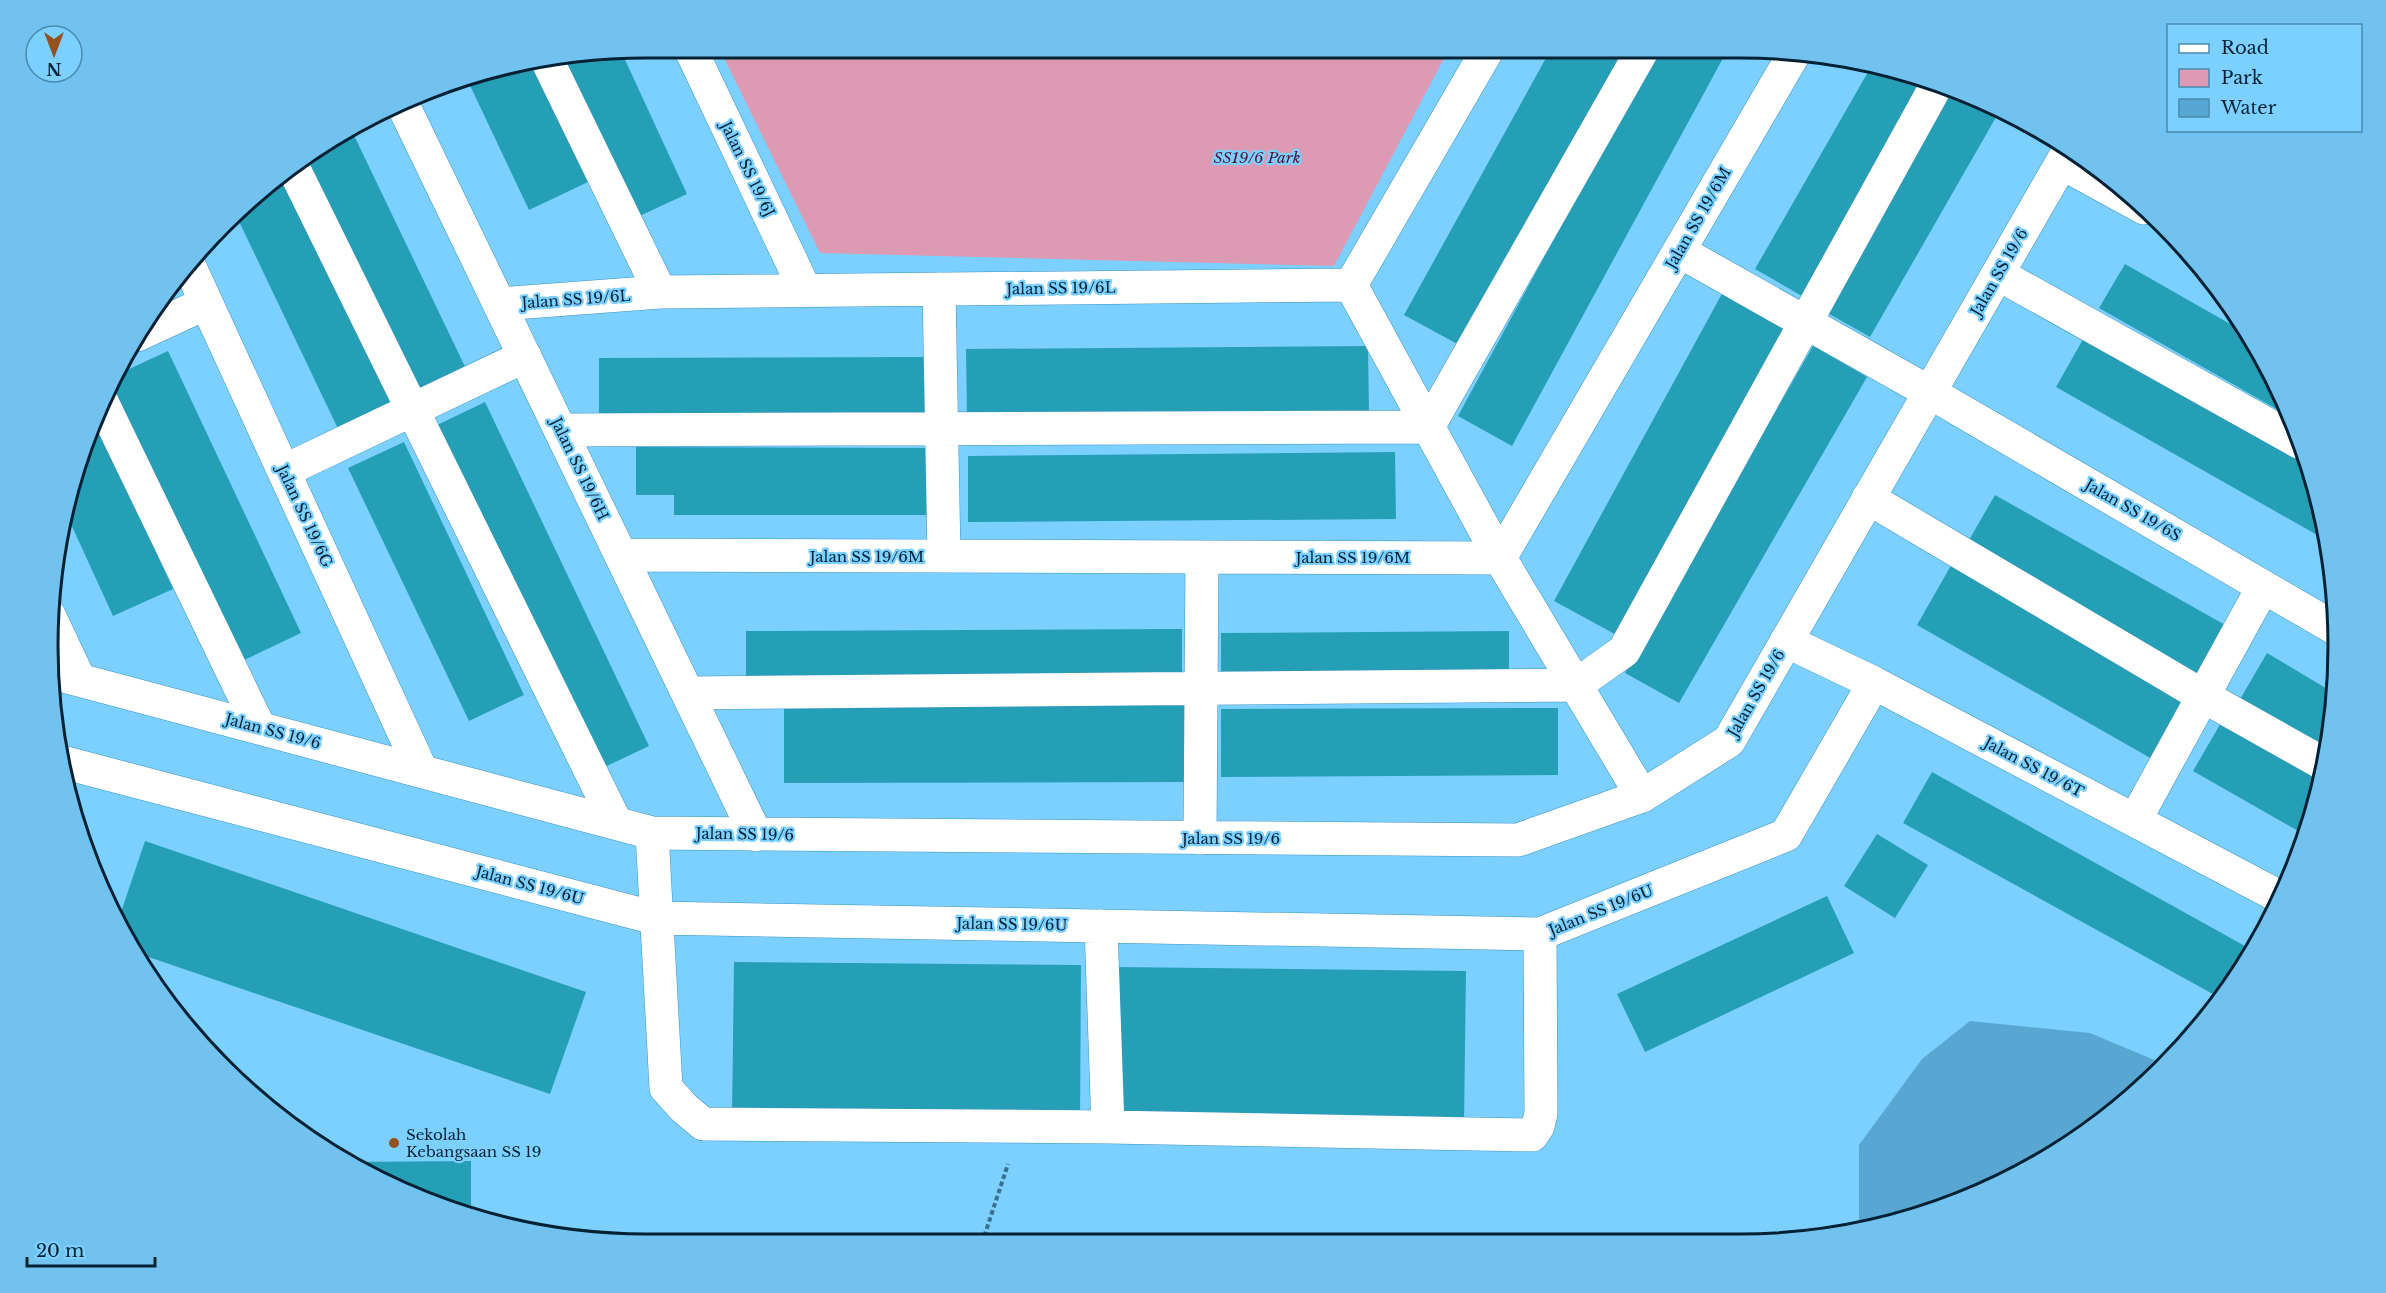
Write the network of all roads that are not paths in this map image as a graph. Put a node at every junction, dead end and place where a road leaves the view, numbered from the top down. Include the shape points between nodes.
1 (695, 58) edge
2 (1483, 58) edge
3 (1638, 58) edge
4 (1789, 61) edge
5 (550, 67) edge
6 (1933, 91) edge
7 (405, 110) edge
8 (2065, 157) edge
9 (297, 175) edge
10 (1679, 251) junction
11 (193, 273) edge
12 (1998, 274) junction
13 (1351, 285) junction
14 (939, 289) junction
15 (806, 290) junction
16 (660, 292) junction
17 (206, 303) junction
18 (500, 304) junction
19 (1805, 322) junction
20 (153, 328) edge
21 (525, 356) junction
22 (1929, 392) junction
23 (413, 409) junction
24 (107, 412) edge
25 (1428, 427) junction
26 (942, 428) junction
27 (561, 430) junction
28 (2288, 436) edge
29 (284, 471) junction
30 (1868, 498) junction
31 (621, 555) junction
32 (944, 556) junction
33 (1202, 557) junction
34 (1500, 558) junction
35 (2264, 587) junction
36 (2327, 624) edge
37 (1786, 641) junction
38 (58, 653) edge
39 (64, 676) edge
40 (1875, 683) junction
41 (1576, 685) junction
42 (1201, 688) junction
43 (688, 693) junction
44 (2203, 696) junction
45 (259, 727) junction
46 (2316, 760) edge
47 (71, 764) edge
48 (421, 770) junction
49 (1642, 796) junction
50 (2134, 820) junction
51 (616, 823) junction
52 (652, 833) junction
53 (756, 835) junction
54 (1200, 838) junction
55 (2273, 893) edge
56 (655, 918) junction
57 (1101, 926) junction
58 (1540, 934) junction
59 (1108, 1127) junction

1 - 15 street, Jalan SS 19/6J
2 - 13 street
3 - 25 street
4 - 10 street, Jalan SS 19/6M
5 - 16 street
6 - 19 street
7 - 18 street, Jalan SS 19/6H
8 - 12 street, Jalan SS 19/6
9 - 23 street
10 - 19 street, Jalan SS 19/6S
10 - 34 street, Jalan SS 19/6M
11 - 17 street, Jalan SS 19/6G
12 - 22 street, Jalan SS 19/6
12 - 28 street
13 - 14 street, Jalan SS 19/6L
13 - 25 street
14 - 15 street, Jalan SS 19/6L
14 - 26 street
15 - 16 street, Jalan SS 19/6L
16 - 18 street, Jalan SS 19/6L
17 - 20 street
17 - 29 street, Jalan SS 19/6G
18 - 21 street, Jalan SS 19/6H
19 - 22 street, Jalan SS 19/6S
19 - 41 street via 1624,651
21 - 23 street
21 - 27 street, Jalan SS 19/6H
22 - 30 street, Jalan SS 19/6
22 - 35 street, Jalan SS 19/6S
23 - 29 street
23 - 51 street
24 - 45 street
25 - 26 street
25 - 34 street
26 - 27 street
26 - 32 street
27 - 31 street, Jalan SS 19/6H
29 - 48 street, Jalan SS 19/6G
30 - 37 street, Jalan SS 19/6
30 - 44 street
31 - 32 street, Jalan SS 19/6M
31 - 43 street, Jalan SS 19/6H
32 - 33 street, Jalan SS 19/6M
33 - 34 street, Jalan SS 19/6M
33 - 42 street
34 - 41 street
35 - 36 street, Jalan SS 19/6S
35 - 44 street
37 - 40 street, Jalan SS 19/6T
37 - 49 street, Jalan SS 19/6 via 1729,741
38 - 39 street
39 - 45 street, Jalan SS 19/6
40 - 50 street, Jalan SS 19/6T
40 - 58 street, Jalan SS 19/6U via 1786,835
41 - 42 street
41 - 49 street
42 - 43 street
42 - 54 street
43 - 53 street, Jalan SS 19/6H
44 - 46 street
44 - 50 street
45 - 48 street, Jalan SS 19/6
47 - 56 street, Jalan SS 19/6U
48 - 51 street, Jalan SS 19/6
49 - 54 street, Jalan SS 19/6 via 1518,840
50 - 55 street, Jalan SS 19/6T
51 - 52 street, Jalan SS 19/6
52 - 53 street, Jalan SS 19/6
52 - 56 street
53 - 54 street, Jalan SS 19/6
56 - 57 street, Jalan SS 19/6U
56 - 59 street via 666,1088 703,1124
57 - 58 street, Jalan SS 19/6U
57 - 59 street
58 - 59 street via 1541,1113 1532,1135

